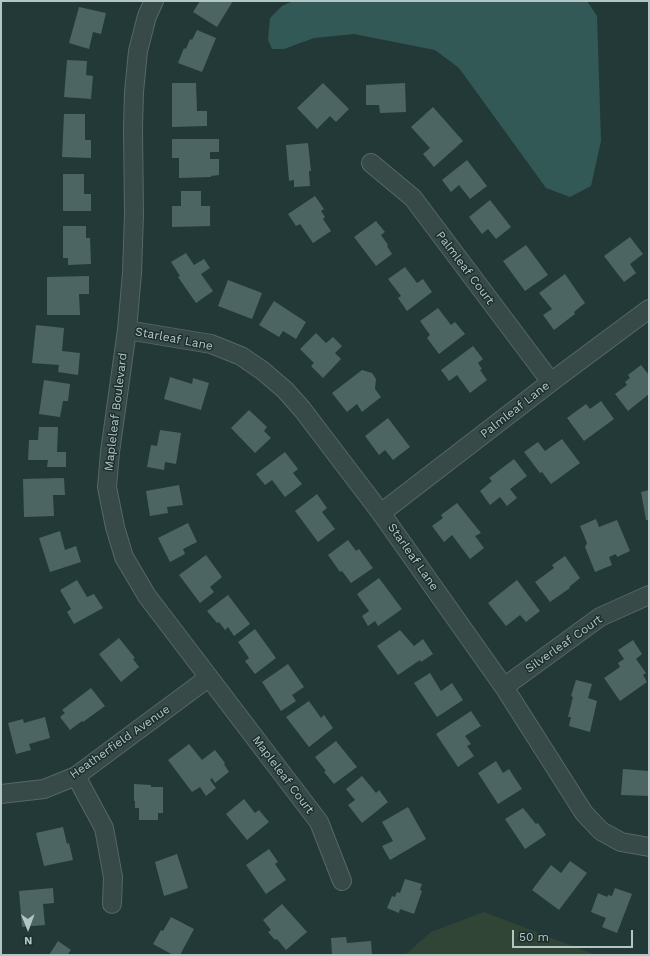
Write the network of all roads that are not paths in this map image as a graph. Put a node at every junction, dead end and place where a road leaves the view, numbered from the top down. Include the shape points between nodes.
1 (154, 1) edge
2 (371, 163) dead end
3 (649, 309) edge
4 (127, 330) junction
5 (551, 382) junction
6 (381, 513) junction
7 (649, 595) edge
8 (208, 678) junction
9 (504, 688) junction
10 (76, 776) junction
11 (1, 794) edge
12 (649, 847) edge
13 (342, 881) dead end
14 (112, 904) dead end

1 - 4 street, Mapleleaf Boulevard via 147,16 138,51 134,92 134,222
2 - 5 street, Palmleaf Court via 412,198
3 - 5 street, Palmleaf Lane
4 - 6 street, Starleaf Lane via 211,344 241,356 263,371 302,409
4 - 8 street, Mapleleaf Boulevard via 107,487 114,527 124,556 147,596
5 - 6 street, Palmleaf Lane
6 - 9 street, Starleaf Lane
7 - 9 street, Silverleaf Court via 600,617
8 - 10 street, Heatherfield Avenue
8 - 13 street, Mapleleaf Court via 319,822
9 - 12 street, Starleaf Lane via 584,813 601,831 621,842
10 - 11 street, Heatherfield Avenue via 44,789
10 - 14 street via 104,828 113,877

